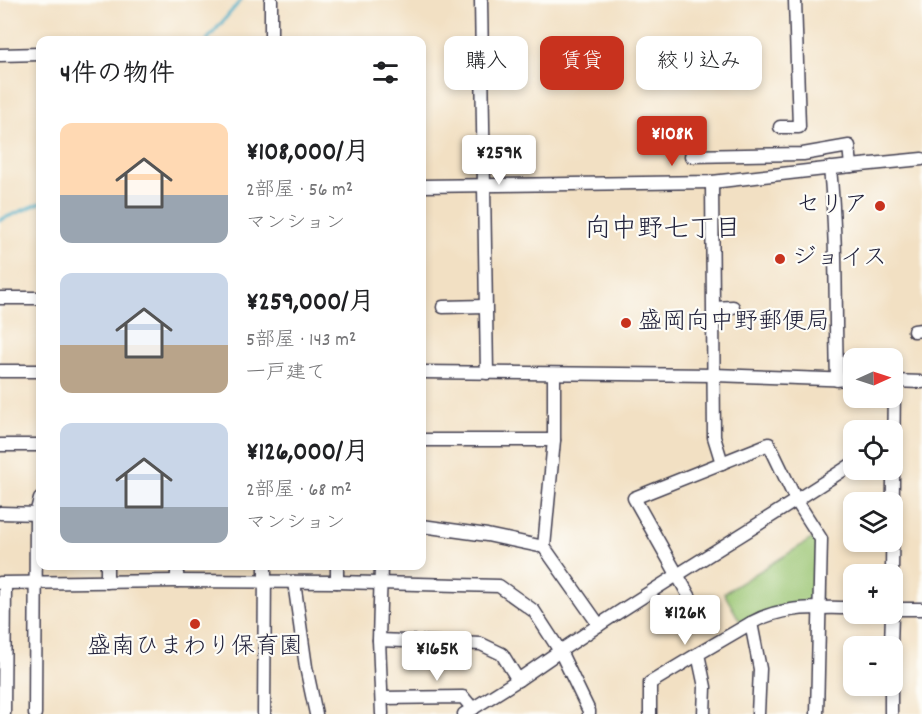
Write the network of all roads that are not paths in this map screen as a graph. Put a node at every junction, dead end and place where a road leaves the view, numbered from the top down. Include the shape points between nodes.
1 (271, 0) edge
2 (481, 0) edge
3 (795, 0) edge
4 (271, 36) edge
5 (36, 54) edge
6 (0, 55) edge
7 (780, 127) dead end
8 (691, 156) dead end
9 (922, 159) edge
10 (851, 166) junction
11 (830, 168) junction
12 (712, 182) junction
13 (484, 185) junction
14 (426, 186) edge
15 (0, 298) edge
16 (36, 298) edge
17 (485, 306) junction
18 (442, 307) dead end
19 (733, 307) dead end
20 (714, 308) junction
21 (36, 370) edge
22 (0, 371) edge
23 (426, 372) edge
24 (487, 373) junction
25 (554, 374) junction
26 (714, 375) junction
27 (837, 380) junction
28 (843, 380) edge
29 (903, 381) edge
30 (922, 382) edge
31 (426, 440) edge
32 (554, 440) junction
33 (0, 445) edge
34 (36, 446) edge
35 (722, 463) junction
36 (843, 470) edge
37 (893, 480) edge
38 (796, 501) junction
39 (0, 513) edge
40 (36, 514) edge
41 (426, 527) edge
42 (544, 547) junction
43 (892, 564) edge
44 (36, 570) edge
45 (107, 570) edge
46 (177, 570) edge
47 (265, 570) edge
48 (337, 570) edge
49 (381, 570) edge
50 (676, 574) junction
51 (177, 581) junction
52 (107, 582) junction
53 (265, 582) junction
54 (294, 582) junction
55 (337, 582) junction
56 (36, 583) junction
57 (3, 584) edge
58 (381, 584) junction
59 (820, 608) junction
60 (843, 608) edge
61 (903, 609) edge
62 (922, 609) edge
63 (697, 610) dead end
64 (751, 623) junction
65 (598, 625) junction
66 (379, 640) junction
67 (560, 651) junction
68 (698, 654) junction
69 (518, 680) junction
70 (891, 696) edge
71 (382, 698) junction
72 (468, 712) edge
73 (4, 714) edge
74 (35, 714) edge
75 (264, 714) edge
76 (316, 714) edge
77 (382, 714) edge
78 (589, 714) edge
79 (650, 714) edge
80 (704, 714) edge
81 (758, 714) edge
82 (817, 714) edge
83 (891, 714) edge

1 - 4 street
2 - 13 street
3 - 7 street via 800,126
5 - 6 street
8 - 10 street via 803,154 849,146
9 - 10 street
10 - 11 street
11 - 12 street
11 - 27 street
12 - 13 street
12 - 20 street
13 - 14 street
13 - 17 street
15 - 16 street
17 - 18 street
17 - 24 street
19 - 20 street
20 - 26 street
21 - 22 street
23 - 24 street
24 - 25 street
25 - 26 street
25 - 32 street
26 - 27 street
26 - 35 street via 714,437
27 - 28 street
29 - 30 street
31 - 32 street
32 - 42 street
33 - 34 street
35 - 38 street via 769,444
35 - 50 street via 634,498
36 - 38 street
37 - 43 street
38 - 50 street
38 - 59 street via 821,539
39 - 40 street
41 - 42 street
42 - 65 street
44 - 56 street
45 - 52 street
46 - 51 street
47 - 53 street
48 - 55 street
49 - 58 street
50 - 63 street
50 - 65 street
51 - 52 street
51 - 53 street
52 - 56 street
53 - 54 street
53 - 75 street
54 - 55 street
54 - 76 street
55 - 58 street
56 - 57 street
56 - 74 street
57 - 73 street
58 - 66 street
58 - 67 street via 499,586 534,611
59 - 60 street
59 - 64 street via 787,610
59 - 82 street
61 - 62 street
64 - 68 street
64 - 81 street via 760,669
65 - 67 street
66 - 69 street via 481,644 502,654
66 - 71 street
67 - 69 street
67 - 78 street
68 - 79 street via 650,683
68 - 80 street via 705,687
69 - 72 street
70 - 83 street
71 - 72 street via 463,697
71 - 77 street

